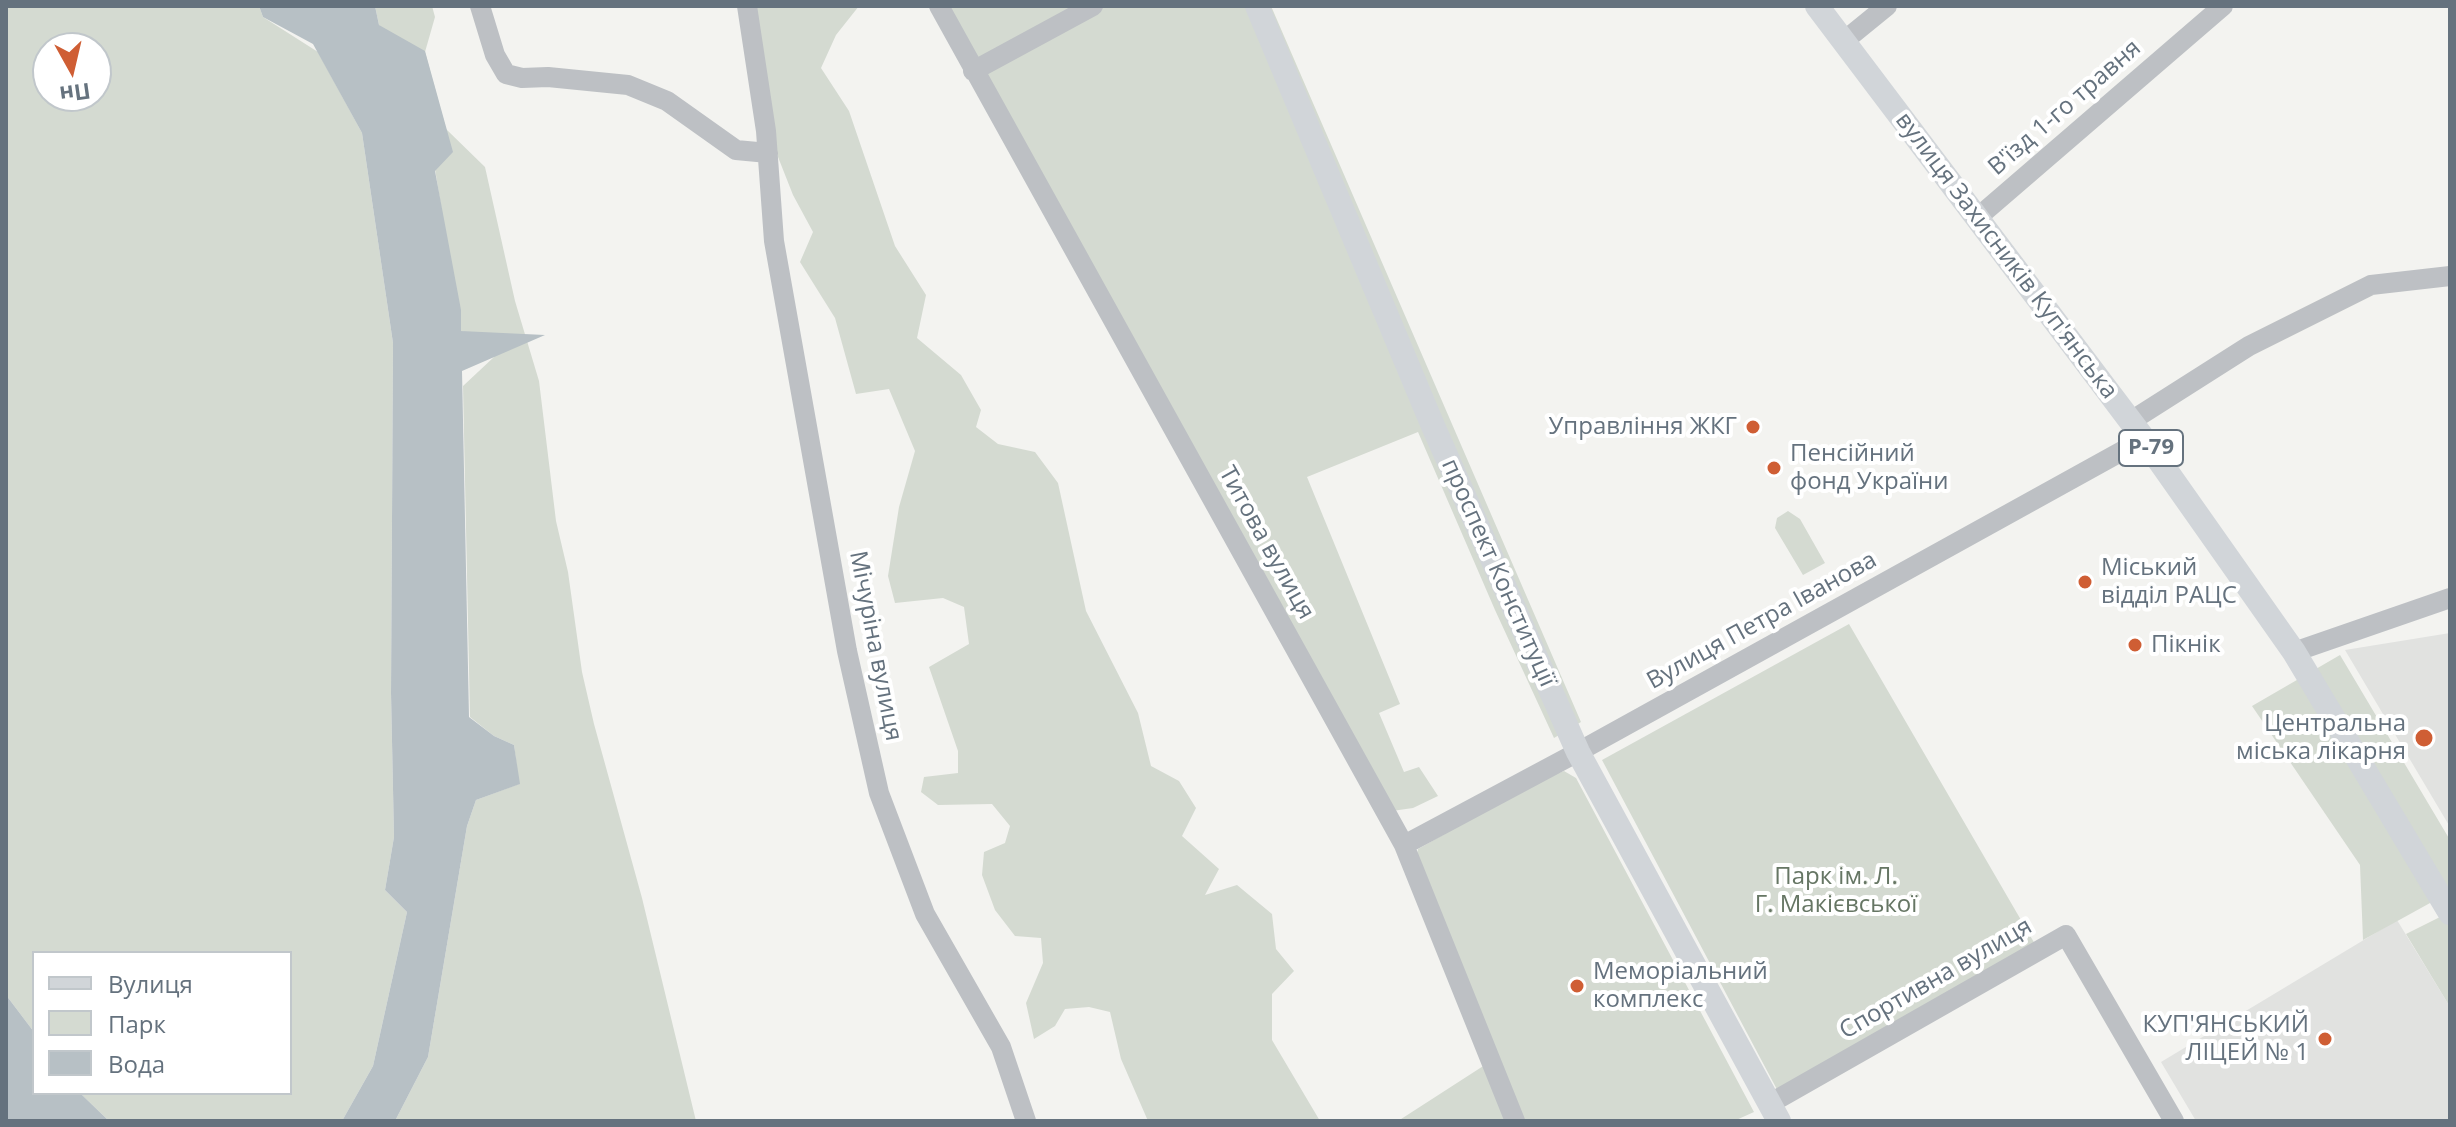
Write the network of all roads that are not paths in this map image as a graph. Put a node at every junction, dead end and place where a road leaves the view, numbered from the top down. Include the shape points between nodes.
1 (480, 6) edge
2 (747, 6) edge
3 (939, 6) edge
4 (1093, 6) edge
5 (1257, 6) edge
6 (1817, 6) edge
7 (1887, 6) edge
8 (2223, 6) edge
9 (1844, 41) junction
10 (973, 71) junction
11 (768, 153) junction
12 (1977, 218) junction
13 (2450, 276) edge
14 (2138, 430) junction
15 (2450, 598) edge
16 (2294, 652) junction
17 (1578, 752) junction
18 (1404, 845) junction
19 (2450, 913) edge
20 (1774, 1112) edge
21 (1026, 1121) edge
22 (1515, 1121) edge
23 (2174, 1121) edge

1 - 11 street via 506,74 628,85 667,101 736,150
2 - 11 street, Мічуріна вулиця
3 - 10 street, Титова вулиця
4 - 10 street
5 - 17 main road, проспект Конституції via 1433,426
6 - 9 main road, вулиця Захисників Куп'янська / Р-79
7 - 9 street
8 - 12 street, В'їзд 1-го травня
9 - 12 main road, вулиця Захисників Куп'янська / Р-79
10 - 18 street, Титова вулиця
11 - 21 street, Мічуріна вулиця via 777,256 847,651 879,793 925,914 1001,1047
12 - 14 main road, вулиця Захисників Куп'янська / Р-79
13 - 14 street, Вулиця Петра Іванова via 2371,285 2249,346
14 - 16 main road, вулиця Захисників Куп'янська / Р-79
14 - 17 street, Вулиця Петра Іванова
15 - 16 street
16 - 19 main road, вулиця Захисників Куп'янська / Р-79
17 - 18 street, Вулиця Петра Іванова
17 - 20 main road, проспект Конституції
18 - 22 street, Титова вулиця
20 - 23 street, Спортивна вулиця via 2066,935

